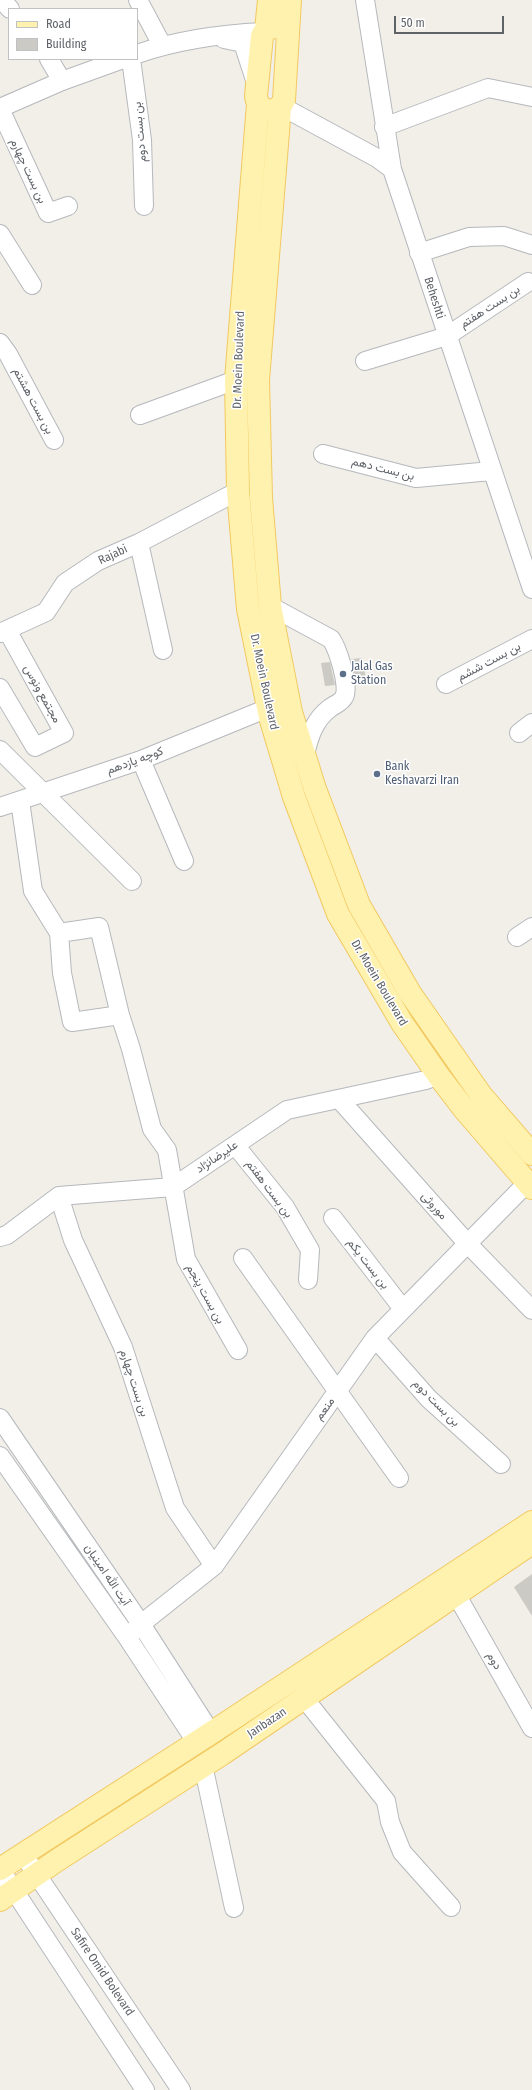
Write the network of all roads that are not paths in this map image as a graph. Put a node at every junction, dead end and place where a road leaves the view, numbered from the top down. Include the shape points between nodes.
1 (2, 0) edge
2 (138, 0) edge
3 (269, 0) edge
4 (290, 0) edge
5 (365, 0) edge
6 (9, 8) edge
7 (272, 32) junction
8 (211, 37) junction
9 (162, 45) junction
10 (138, 54) edge
11 (49, 60) edge
12 (120, 60) edge
13 (131, 60) edge
14 (62, 81) junction
15 (258, 96) junction
16 (532, 97) edge
17 (281, 106) junction
18 (0, 109) edge
19 (384, 127) junction
20 (392, 169) junction
21 (68, 206) dead end
22 (144, 206) dead end
23 (0, 234) edge
24 (532, 245) edge
25 (419, 253) junction
26 (528, 282) dead end
27 (32, 285) dead end
28 (445, 335) junction
29 (0, 343) edge
30 (365, 361) dead end
31 (236, 380) junction
32 (140, 415) dead end
33 (54, 440) dead end
34 (323, 454) dead end
35 (491, 471) junction
36 (238, 491) junction
37 (139, 543) junction
38 (526, 552) edge
39 (532, 589) edge
40 (270, 606) junction
41 (4, 632) edge
42 (532, 639) edge
43 (163, 650) dead end
44 (446, 684) dead end
45 (0, 688) edge
46 (268, 708) junction
47 (0, 750) edge
48 (305, 756) junction
49 (141, 760) junction
50 (44, 793) junction
51 (20, 801) junction
52 (0, 807) edge
53 (184, 862) dead end
54 (132, 881) dead end
55 (532, 927) edge
56 (59, 934) junction
57 (517, 937) dead end
58 (120, 1015) junction
59 (438, 1075) junction
60 (340, 1100) junction
61 (235, 1145) junction
62 (532, 1154) edge
63 (530, 1185) edge
64 (173, 1187) junction
65 (59, 1196) junction
66 (333, 1218) dead end
67 (0, 1237) edge
68 (467, 1243) junction
69 (242, 1258) dead end
70 (308, 1280) dead end
71 (403, 1309) junction
72 (532, 1310) edge
73 (375, 1338) junction
74 (238, 1350) dead end
75 (337, 1392) junction
76 (0, 1418) edge
77 (0, 1456) edge
78 (501, 1464) dead end
79 (398, 1478) dead end
80 (532, 1522) edge
81 (532, 1543) edge
82 (214, 1566) junction
83 (456, 1594) junction
84 (141, 1624) junction
85 (127, 1637) junction
86 (304, 1698) junction
87 (532, 1728) edge
88 (204, 1738) junction
89 (202, 1765) junction
90 (23, 1854) junction
91 (0, 1869) edge
92 (36, 1874) junction
93 (7, 1895) edge
94 (451, 1907) dead end
95 (234, 1908) dead end
96 (144, 2090) edge
97 (181, 2090) edge

1 - 6 street
2 - 9 street
3 - 7 main road
4 - 7 main road
5 - 19 street, Beheshti
7 - 8 street
7 - 15 main road, Dr. Moein Boulevard via 262,36
7 - 17 main road, Dr. Moein Boulevard via 288,49 284,100
8 - 9 street
8 - 15 street via 244,43
9 - 10 street
11 - 14 street
12 - 14 street
13 - 22 street, بن بست دوم via 142,140
14 - 18 street
15 - 17 main road via 266,110
15 - 31 main road, Dr. Moein Boulevard
16 - 19 street via 488,88
17 - 20 street via 377,158
17 - 40 main road, Dr. Moein Boulevard via 258,380 261,498
18 - 21 street, بن بست چهارم via 48,213
19 - 20 street, Beheshti
20 - 25 street, Beheshti
23 - 27 street
24 - 25 street via 504,236 469,237
25 - 28 street, Beheshti
26 - 28 street, بن بست هفتم‌
28 - 30 street, بن بست هفتم‌
28 - 35 street, Beheshti
29 - 33 street, بن بست هشتم
31 - 32 street
31 - 36 main road, Dr. Moein Boulevard
34 - 35 street, بن بست دهم via 416,478
35 - 38 street, Beheshti
36 - 37 street, Rajabi
36 - 46 main road, Dr. Moein Boulevard via 248,609
37 - 41 street, Rajabi via 98,561 65,583 46,612
37 - 43 street
38 - 39 street, Beheshti
40 - 48 main road, Dr. Moein Boulevard via 291,712
40 - 48 street via 331,640 336,647 343,674 346,692 344,699 316,721 309,736
41 - 45 street, مجتمع ونوس via 64,733 34,747
42 - 44 street, بن بست ششم
46 - 49 street, کوچه یازدهم
46 - 59 main road, Dr. Moein Boulevard via 294,796 338,914 402,1022
47 - 50 street
48 - 62 main road, Dr. Moein Boulevard via 315,790 358,904 410,993 481,1095
49 - 50 street, کوچه یازدهم
49 - 53 street
50 - 51 street, کوچه یازدهم
50 - 54 street
51 - 52 street, کوچه یازدهم
51 - 56 street via 33,891
55 - 57 street
56 - 58 street, بن بست پنجم via 99,927
56 - 58 street via 62,973 72,1022
58 - 64 street, بن بست پنجم via 152,1130 167,1150
59 - 60 street, علیرضانژاد
59 - 63 main road, Dr. Moein Boulevard
60 - 61 street, علیرضانژاد via 287,1110
60 - 68 street, موروثی
61 - 64 street, علیرضانژاد
61 - 70 street, بن بست هفتم via 285,1207 310,1250
63 - 68 street, منعم
64 - 65 street, علیرضانژاد
64 - 74 street, بن بست پنجم via 186,1259
65 - 67 street via 7,1235
65 - 82 street, بن بست چهارم via 72,1240 123,1347 175,1508
66 - 71 street, بن بست یکم
68 - 71 street, منعم
68 - 72 street, موروثی
69 - 75 street
71 - 73 street, منعم
73 - 75 street, منعم
73 - 78 street, بن بست دوم via 429,1399
75 - 79 street
75 - 82 street, منعم
76 - 84 street, آیت الله امینیان
77 - 85 street, آیت الله امینیان
80 - 88 main road, Janbazan
81 - 83 main road, Janbazan
82 - 84 street, منعم
83 - 86 main road, Janbazan
83 - 87 street, دوم
84 - 85 street, منعم
84 - 88 street, آیت الله امینیان
85 - 88 street, آیت الله امینیان
86 - 89 main road, Janbazan
86 - 94 street via 386,1801 390,1822 402,1852
88 - 90 main road, Janbazan
89 - 92 main road, Janbazan
89 - 95 street
90 - 91 main road, Janbazan
90 - 92 street, Safire Omid Bolevard
91 - 93 street
92 - 93 main road, Janbazan
92 - 97 street, Safire Omid Bolevard
93 - 96 street

